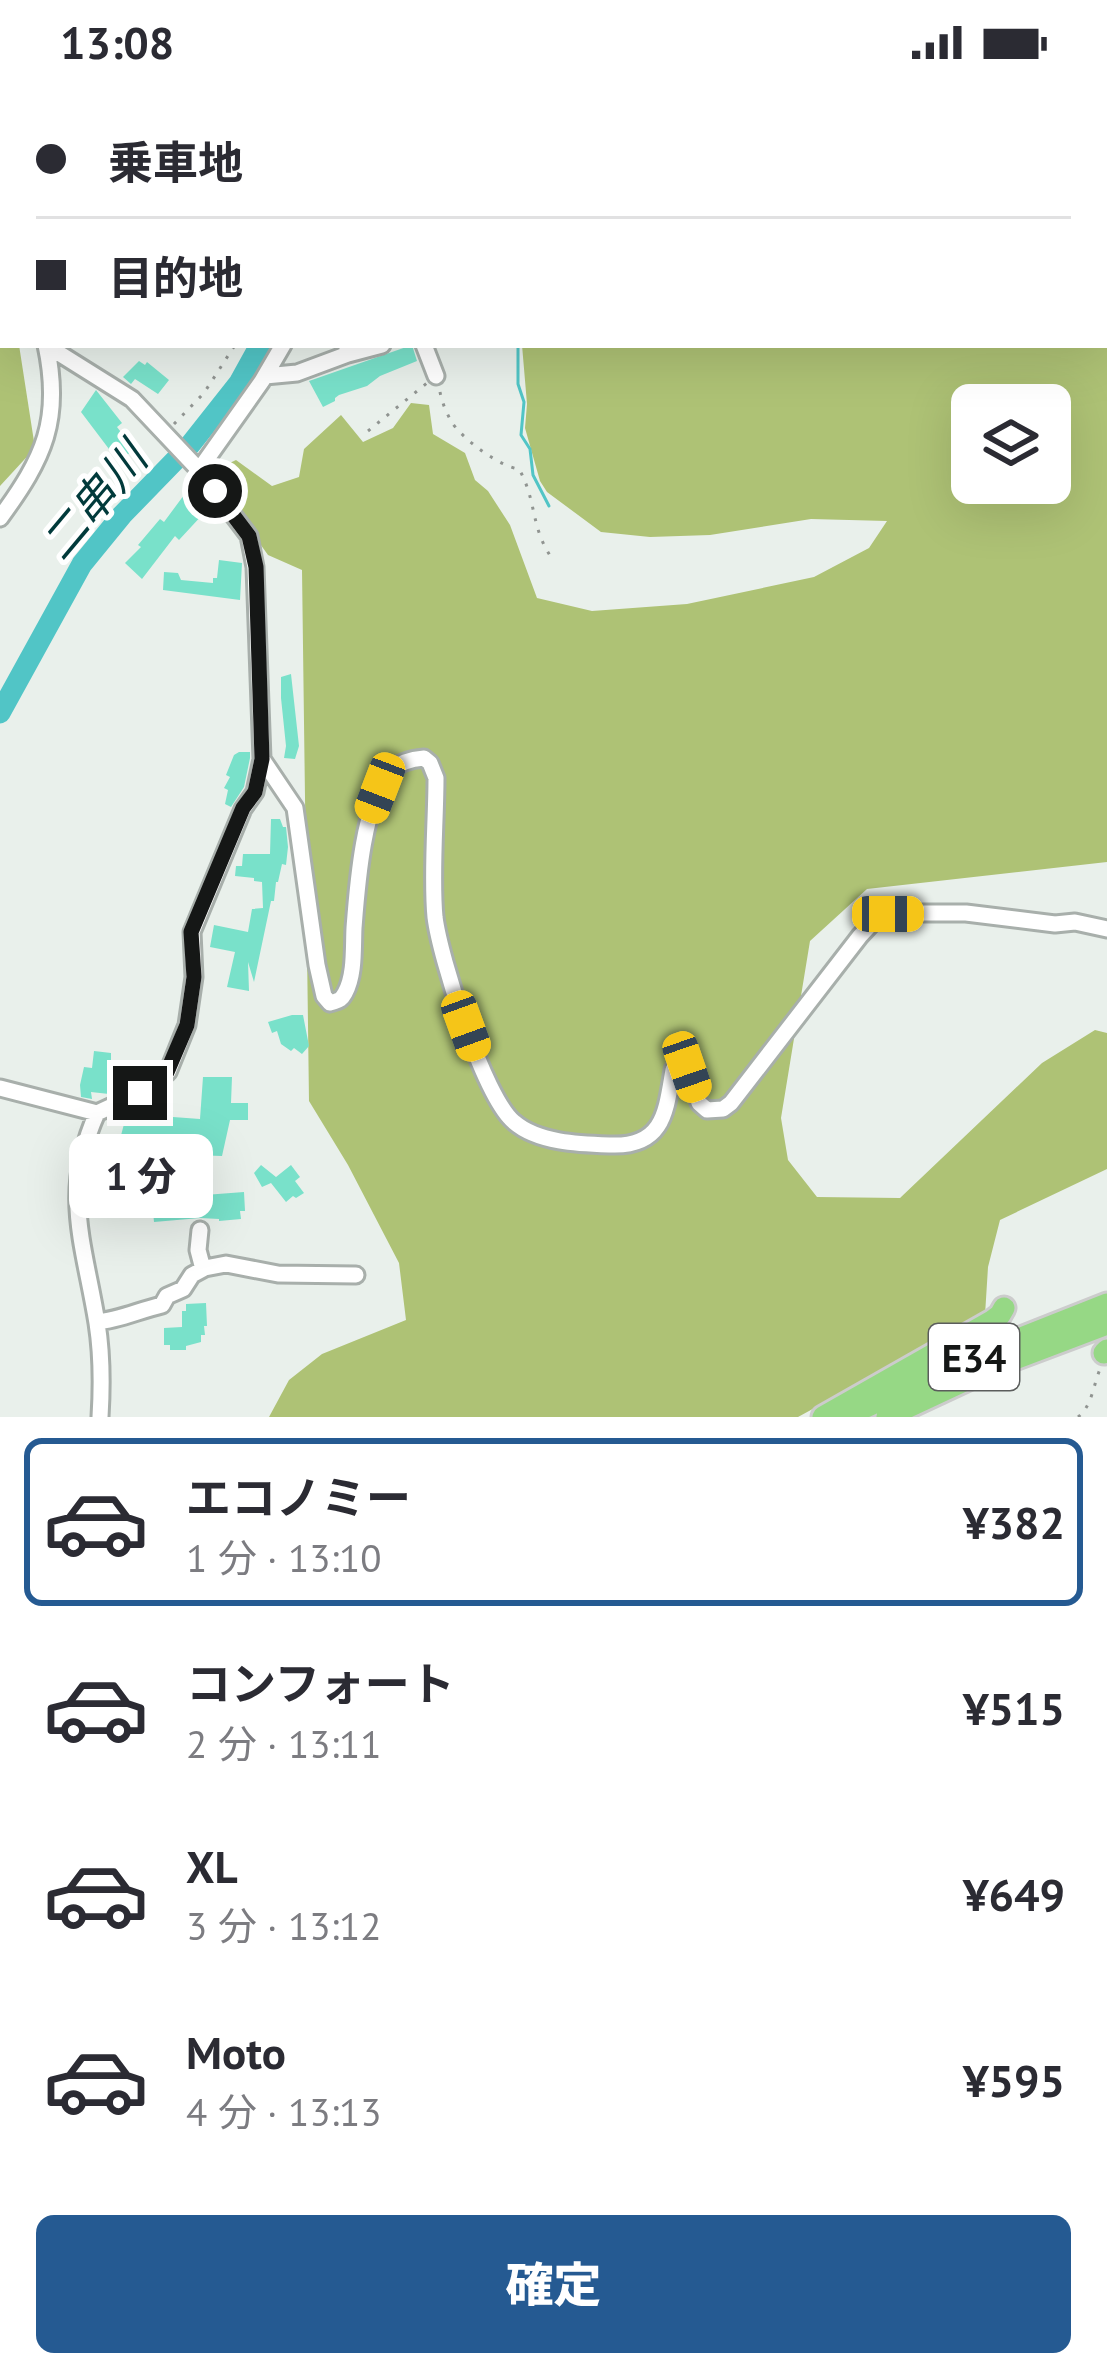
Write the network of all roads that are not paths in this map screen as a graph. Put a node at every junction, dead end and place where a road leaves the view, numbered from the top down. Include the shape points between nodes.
1 (48, 348) edge
2 (52, 348) edge
3 (281, 348) edge
4 (425, 348) edge
5 (347, 349) edge
6 (265, 376) junction
7 (436, 376) road end
8 (199, 470) junction
9 (0, 518) edge
10 (262, 759) junction
11 (1107, 929) edge
12 (3, 1089) edge
13 (97, 1113) junction
14 (200, 1230) dead end
15 (202, 1269) junction
16 (356, 1274) dead end
17 (1107, 1304) edge
18 (1004, 1308) dead end
19 (97, 1322) junction
20 (1107, 1324) edge
21 (100, 1417) edge
22 (823, 1417) edge
23 (844, 1417) edge
24 (886, 1417) edge

1 - 9 street via 49,431
2 - 8 street via 132,399
3 - 6 street
4 - 7 street
5 - 6 street via 297,373
6 - 8 street
8 - 10 street via 249,536 256,567
10 - 11 street via 295,808 317,965 330,1003 345,993 354,958 360,866 380,788 405,762 430,764 436,918 477,1056 514,1122 583,1144 639,1142 665,1116 673,1070 682,1067 707,1110 730,1103 860,936 888,914 966,913
10 - 13 street via 255,792 191,932 187,1025 167,1072
12 - 13 street
13 - 19 street via 78,1166 78,1224
14 - 15 street
15 - 16 street
15 - 19 street via 162,1304
17 - 23 highway, E34
18 - 22 highway
19 - 21 street
20 - 24 highway, E34

